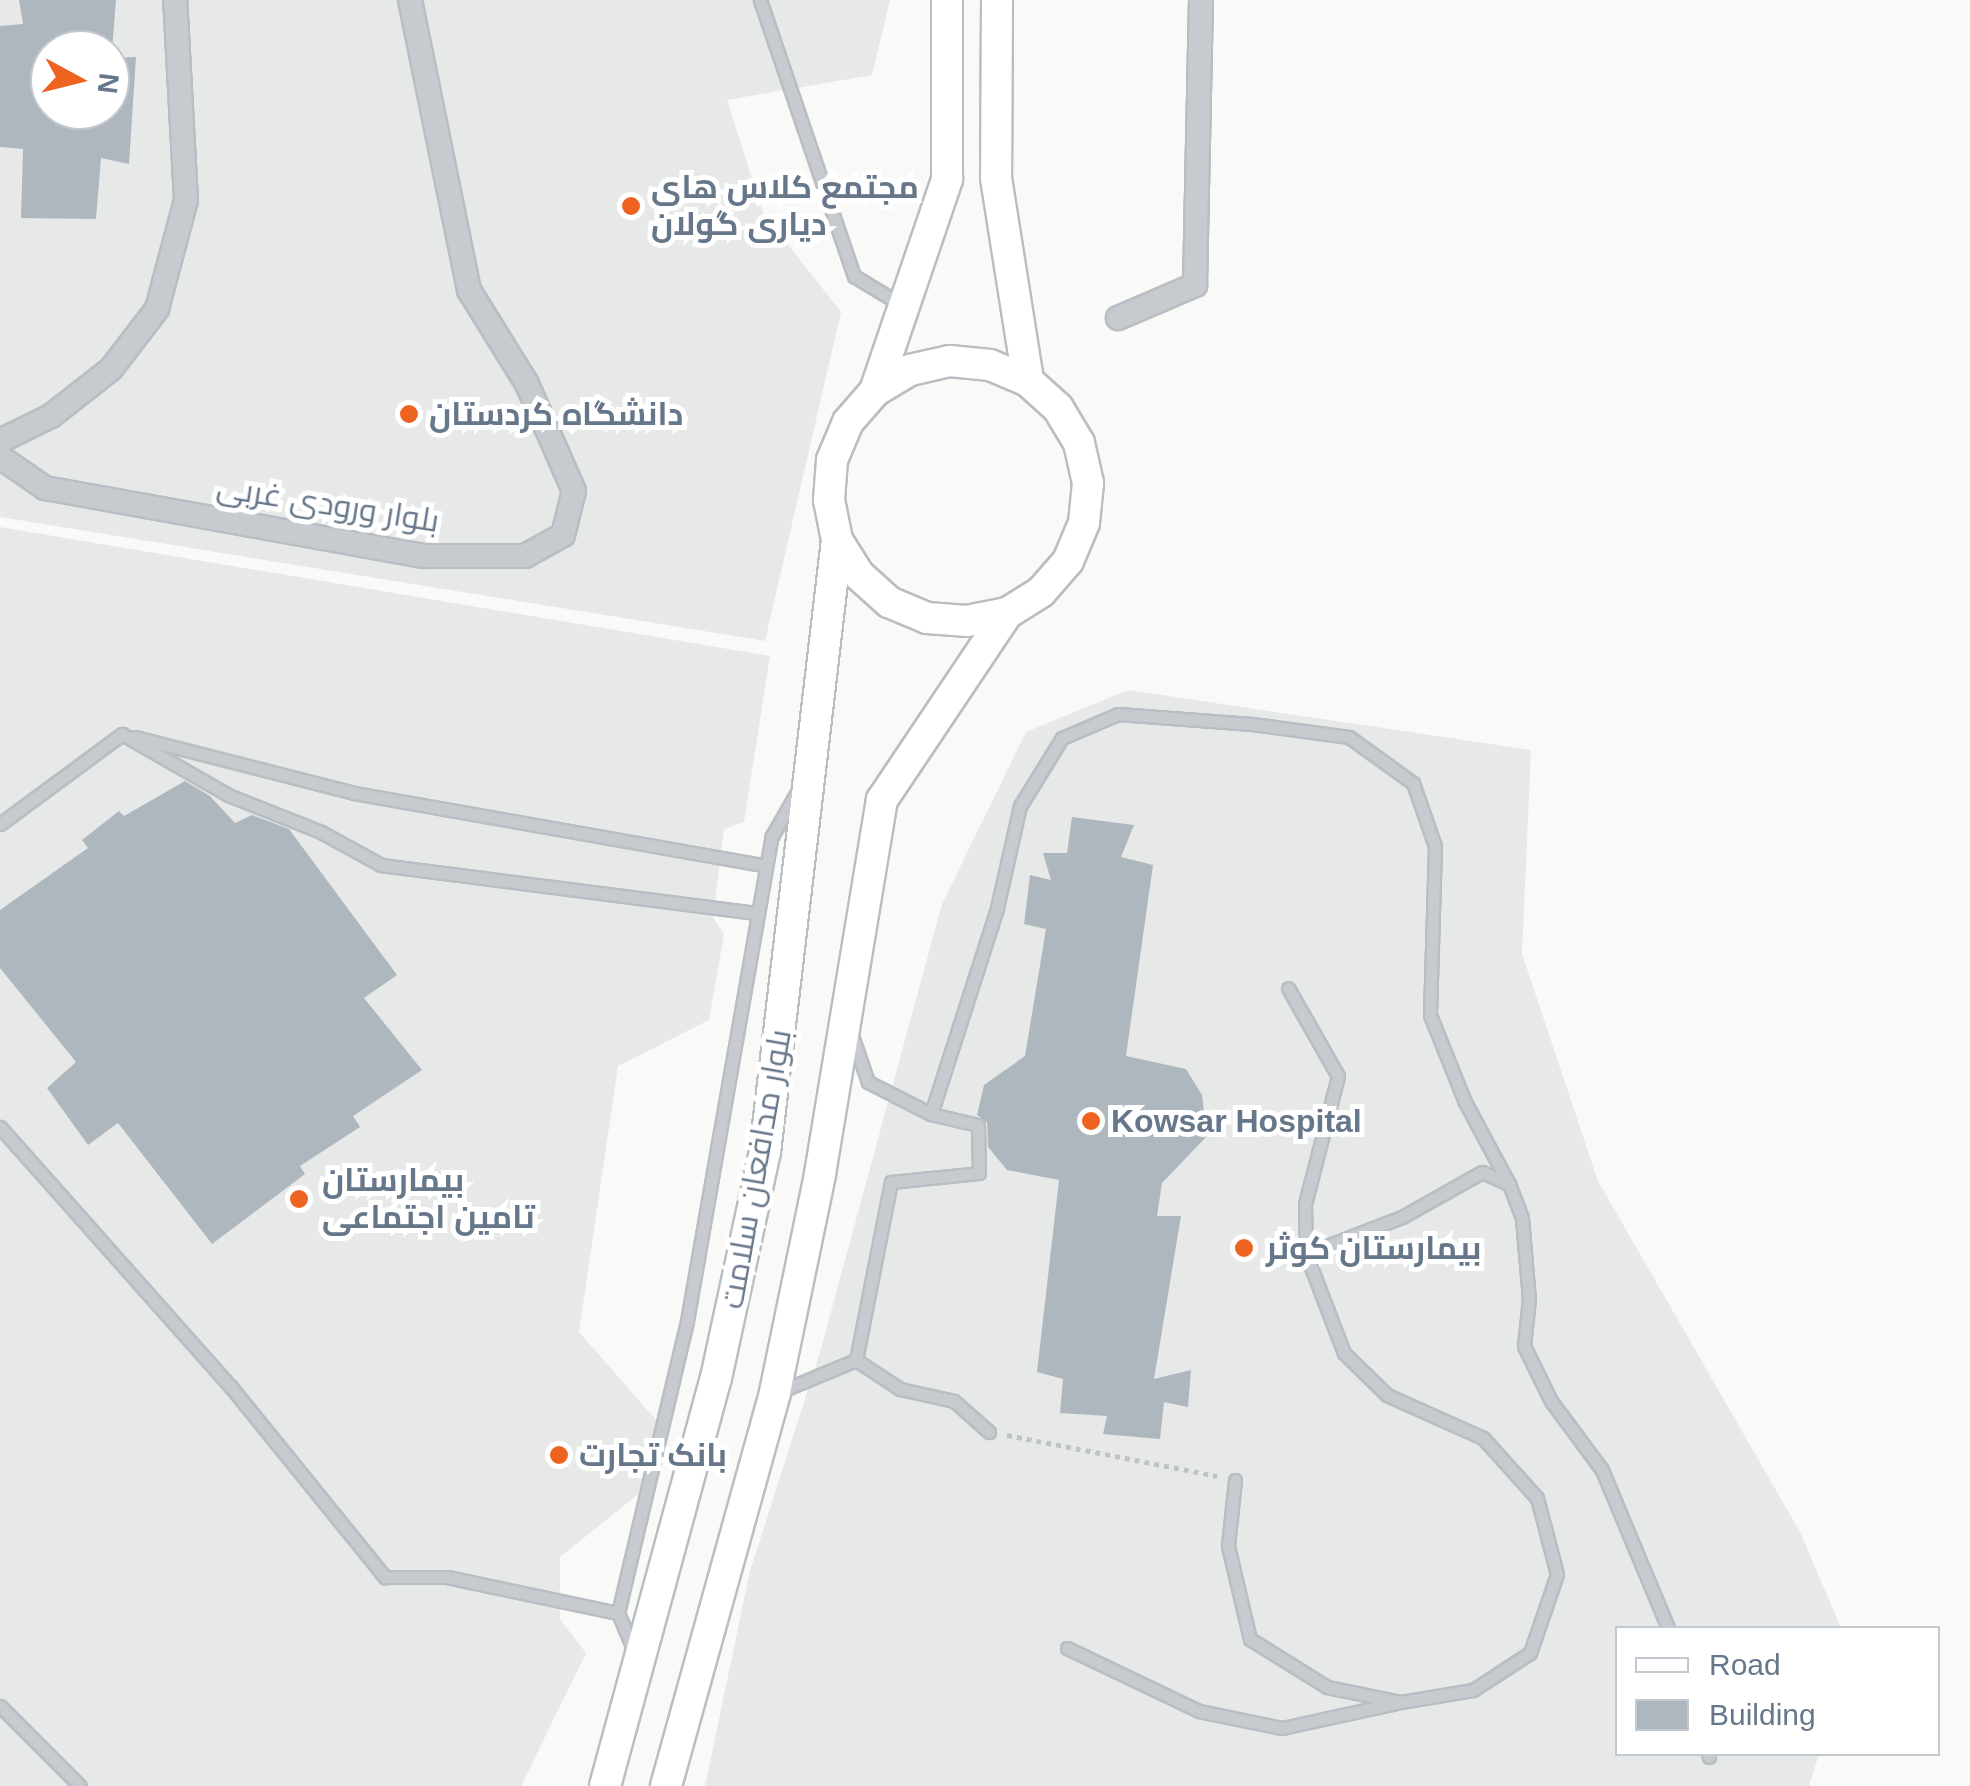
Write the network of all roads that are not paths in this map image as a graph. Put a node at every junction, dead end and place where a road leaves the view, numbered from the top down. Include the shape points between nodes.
1 (175, 0) edge
2 (410, 0) edge
3 (760, 0) edge
4 (948, 0) edge
5 (998, 0) edge
6 (1201, 0) edge
7 (906, 308) junction
8 (1118, 318) dead end
9 (1028, 381) junction
10 (875, 391) junction
11 (0, 441) edge
12 (0, 457) edge
13 (838, 540) junction
14 (1007, 613) junction
15 (122, 734) junction
16 (812, 766) junction
17 (0, 824) edge
18 (766, 866) junction
19 (758, 913) junction
20 (1288, 988) dead end
21 (843, 1010) junction
22 (931, 1114) junction
23 (0, 1127) edge
24 (1509, 1184) junction
25 (1306, 1254) junction
26 (856, 1360) junction
27 (775, 1392) junction
28 (989, 1432) road end
29 (1234, 1480) road end
30 (618, 1613) junction
31 (1667, 1626) edge
32 (1067, 1648) dead end
33 (639, 1662) junction
34 (1401, 1702) junction
35 (0, 1706) edge
36 (80, 1786) edge
37 (605, 1786) edge
38 (666, 1786) edge

1 - 11 street via 186,200 157,309 111,369 51,416
2 - 12 street, بلوار ورودی غربی via 468,290 527,384 574,491 563,535 526,556 424,556 45,488
3 - 7 lane via 854,276
4 - 7 main road via 947,179
5 - 9 main road via 996,178
6 - 8 street via 1196,286
7 - 10 main road
9 - 10 main road via 990,365 950,361 910,370
9 - 14 main road via 1058,408 1079,443 1088,483 1084,524 1068,561 1042,592
10 - 13 main road via 848,422 832,460 829,500
13 - 14 main road via 859,575 927,618 967,622
13 - 16 main road, بلوار مدافعان سلامت
14 - 21 main road, بلوار مدافعان سلامت via 882,800
15 - 17 lane
15 - 18 lane via 354,793
15 - 19 lane via 228,795 321,832 381,865
16 - 18 lane via 772,836
16 - 33 main road, بلوار مدافعان سلامت via 765,1152 716,1378
18 - 19 lane
19 - 30 lane via 687,1320
20 - 25 lane via 1338,1076 1305,1204
21 - 22 lane via 868,1082
21 - 27 main road, بلوار مدافعان سلامت via 820,1174
22 - 24 lane via 997,908 1020,806 1062,738 1118,714 1252,724 1349,737 1413,783 1435,846 1430,1015 1465,1102
22 - 26 lane via 978,1126 978,1172 891,1182
23 - 30 lane via 231,1387 385,1577 447,1577
24 - 25 lane via 1482,1172 1402,1216
24 - 31 lane via 1522,1218 1529,1299 1524,1346 1551,1401 1602,1470
25 - 34 lane via 1344,1353 1386,1395 1482,1438 1537,1498 1557,1574 1530,1653 1473,1690
26 - 27 lane via 795,1390
26 - 28 lane via 900,1390 954,1401
27 - 38 main road, بلوار مدافعان سلامت
29 - 34 lane via 1228,1546 1250,1639 1327,1687
30 - 33 lane
32 - 34 lane via 1198,1711 1282,1728
33 - 37 main road, بلوار مدافعان سلامت
35 - 36 lane

